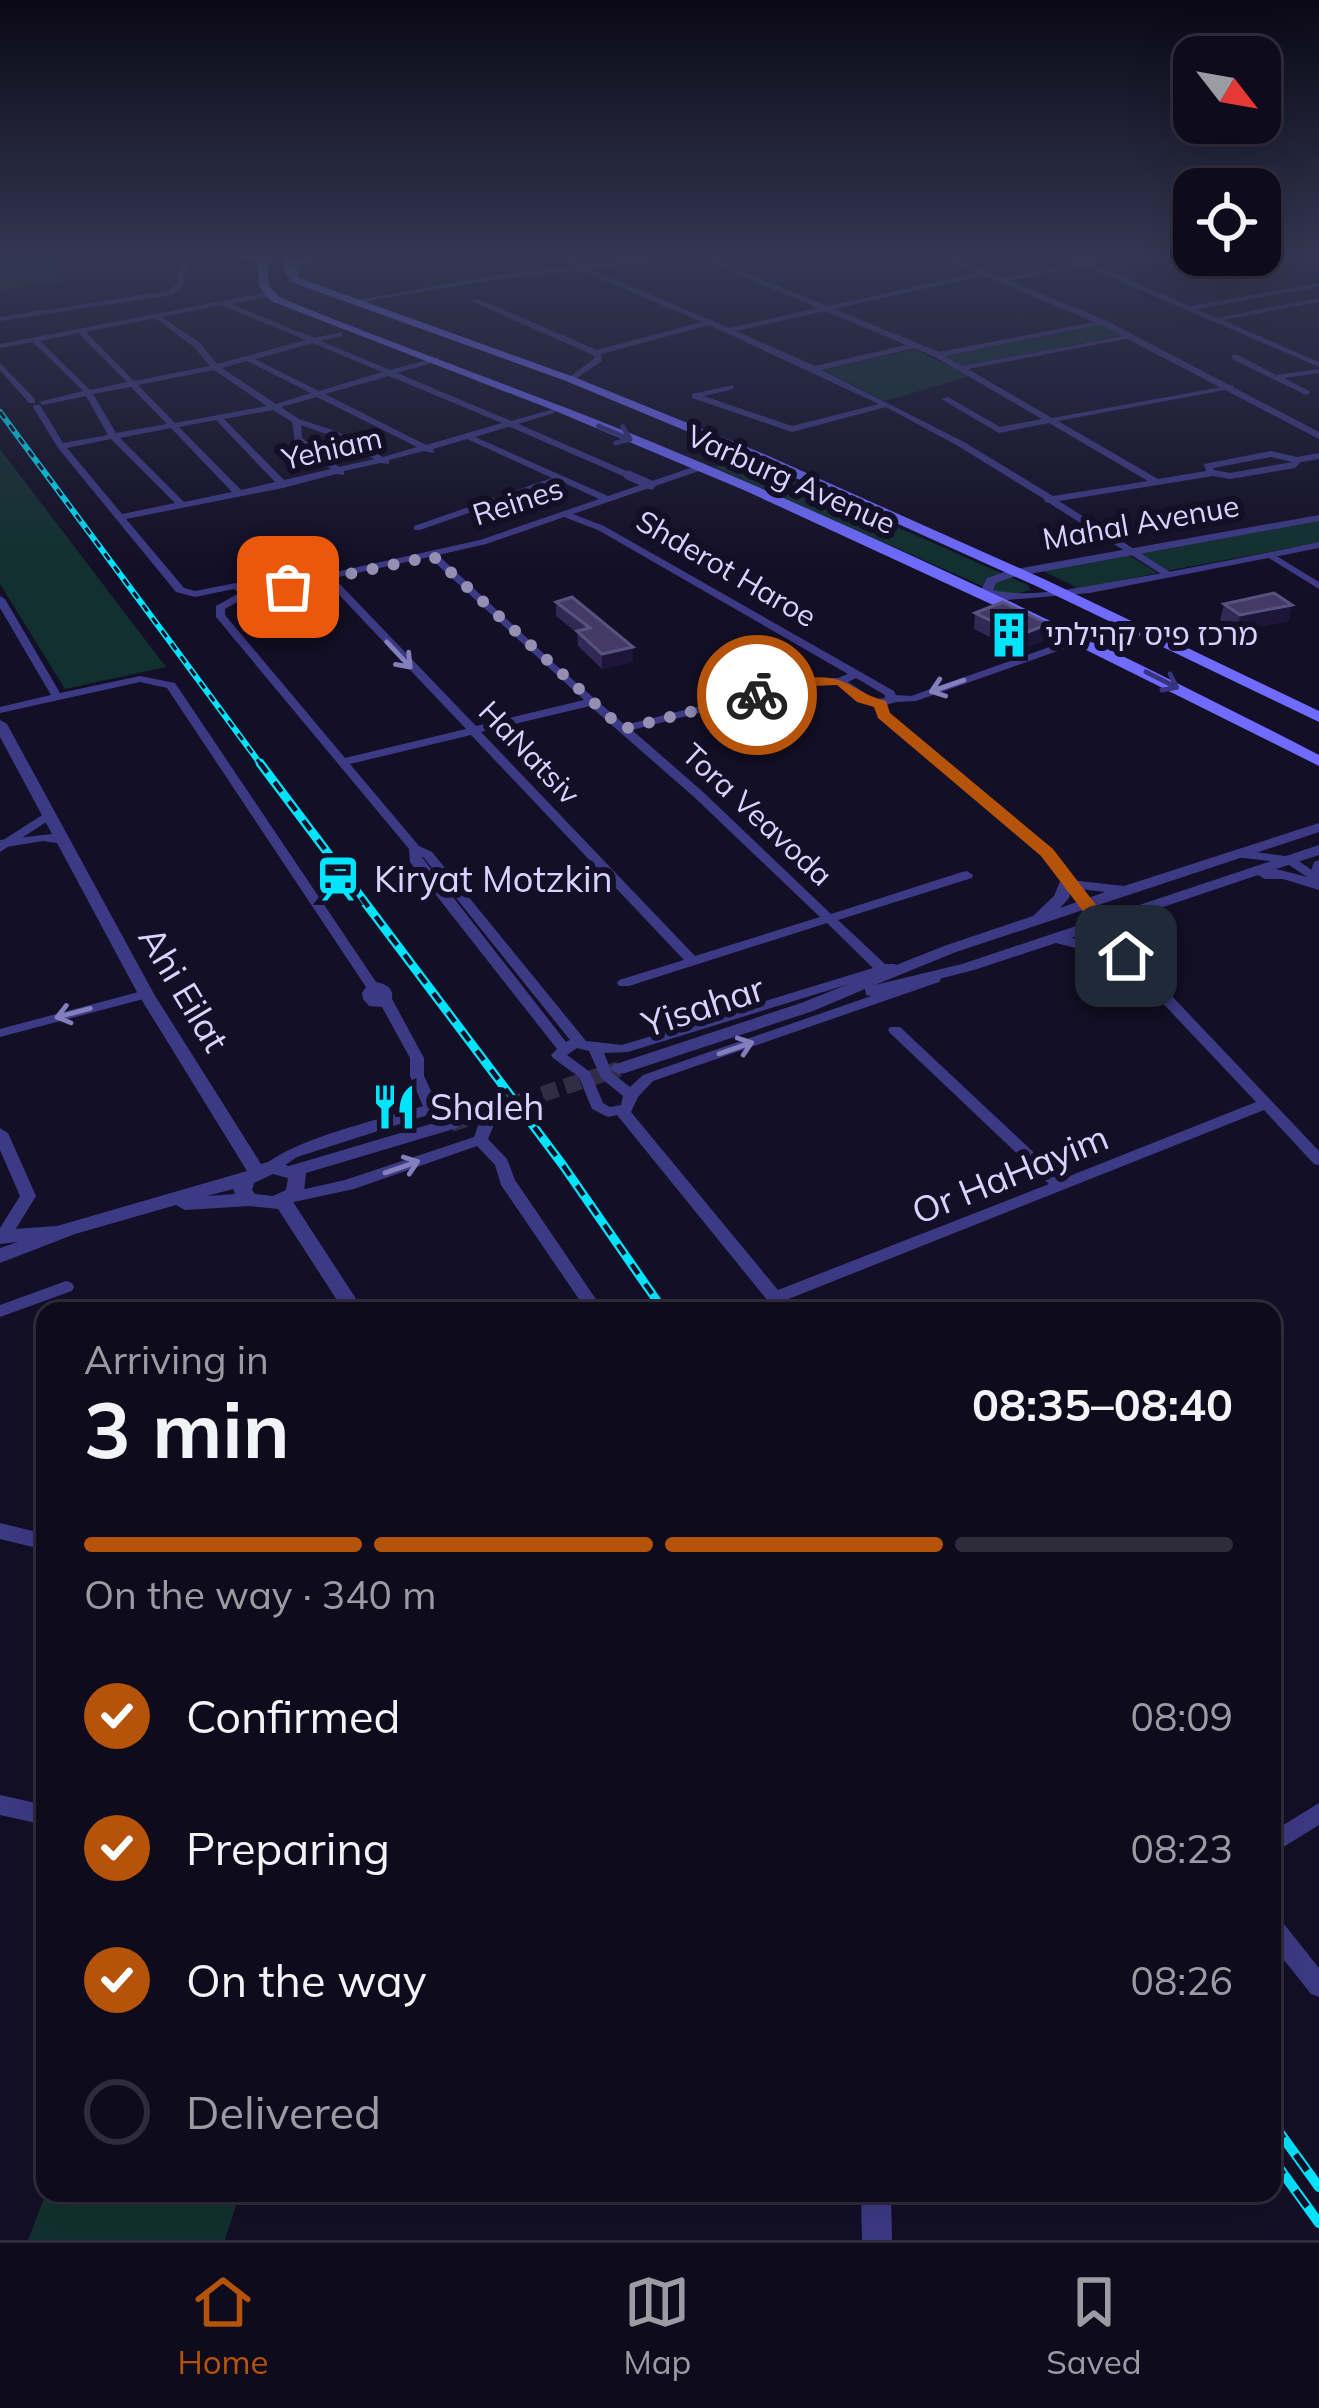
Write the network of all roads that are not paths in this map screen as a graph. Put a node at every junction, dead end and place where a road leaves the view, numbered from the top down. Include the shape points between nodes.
1 (53, 358) edge
2 (109, 358) edge
3 (207, 358) edge
4 (248, 358) joint
5 (358, 358) edge
6 (432, 358) edge
7 (510, 358) edge
8 (598, 358) edge
9 (789, 358) edge
10 (862, 358) edge
11 (941, 358) edge
12 (1017, 358) edge
13 (1173, 358) edge
14 (1236, 358) edge
15 (436, 359) junction
16 (0, 365) edge
17 (214, 367) junction
18 (962, 368) junction
19 (1319, 368) edge
20 (814, 369) junction
21 (393, 372) junction
22 (1276, 377) junction
23 (571, 380) junction
24 (135, 382) junction
25 (730, 386) dead end
26 (1230, 387) junction
27 (87, 392) junction
28 (1306, 393) dead end
29 (320, 394) junction
30 (945, 399) dead end
31 (37, 404) junction
32 (885, 405) junction
33 (274, 407) junction
34 (550, 411) dead end
35 (218, 417) junction
36 (1054, 419) junction
37 (296, 421) junction
38 (511, 424) junction
39 (170, 426) junction
40 (114, 436) junction
41 (1319, 436) edge
42 (471, 437) junction
43 (61, 446) junction
44 (734, 447) junction
45 (431, 451) junction
46 (1319, 456) edge
47 (386, 462) junction
48 (689, 468) junction
49 (341, 473) junction
50 (561, 478) junction
51 (1157, 483) junction
52 (283, 485) junction
53 (651, 485) junction
54 (240, 494) junction
55 (609, 500) junction
56 (1048, 500) junction
57 (182, 505) junction
58 (566, 515) junction
59 (120, 517) junction
60 (1319, 518) edge
61 (417, 528) dead end
62 (1319, 545) edge
63 (1127, 551) junction
64 (1270, 555) junction
65 (433, 556) junction
66 (997, 562) junction
67 (1050, 567) junction
68 (1021, 572) junction
69 (1166, 574) junction
70 (330, 579) junction
71 (1319, 586) edge
72 (1090, 589) junction
73 (247, 594) junction
74 (1065, 594) junction
75 (989, 597) junction
76 (0, 599) edge
77 (15, 622) junction
78 (0, 625) edge
79 (1147, 633) junction
80 (1079, 640) junction
81 (857, 674) junction
82 (840, 681) junction
83 (57, 697) junction
84 (887, 701) junction
85 (591, 702) junction
86 (0, 710) edge
87 (1319, 717) edge
88 (0, 724) edge
89 (623, 729) junction
90 (469, 731) junction
91 (1319, 761) edge
92 (344, 762) junction
93 (47, 816) junction
94 (1319, 827) edge
95 (58, 839) junction
96 (2, 846) edge
97 (1319, 850) edge
98 (1239, 854) junction
99 (1289, 860) junction
100 (1248, 874) junction
101 (967, 875) dead end
102 (1066, 882) junction
103 (1319, 883) edge
104 (1142, 887) junction
105 (1084, 906) junction
106 (829, 919) junction
107 (1100, 925) junction
108 (1021, 926) junction
109 (1046, 942) junction
110 (950, 949) junction
111 (1126, 956) junction
112 (693, 962) junction
113 (968, 967) junction
114 (883, 970) junction
115 (624, 983) dead end
116 (146, 994) junction
117 (807, 1007) junction
118 (895, 1030) dead end
119 (0, 1033) edge
120 (579, 1046) junction
121 (619, 1069) tunnel mouth
122 (627, 1103) junction
123 (1266, 1104) junction
124 (431, 1108) junction
125 (451, 1124) tunnel mouth
126 (0, 1133) edge
127 (480, 1140) junction
128 (1319, 1160) edge
129 (255, 1179) junction
130 (1061, 1186) junction
131 (291, 1189) junction
132 (1, 1243) edge
133 (66, 1287) dead end
134 (349, 1302) edge
135 (590, 1302) edge
136 (778, 1302) edge
137 (787, 1302) edge
138 (0, 1311) edge
139 (0, 1531) edge
140 (36, 1540) edge
141 (0, 1805) edge
142 (36, 1813) edge
143 (1319, 1814) edge
144 (1281, 1838) edge
145 (1281, 1938) edge
146 (1319, 1985) edge
147 (876, 2202) edge
148 (877, 2240) edge

1 - 27 street
2 - 24 street
3 - 17 street
4 - 17 street
4 - 29 street
5 - 21 street
6 - 15 main road, Varburg Avenue
7 - 23 main road, Varburg Avenue
8 - 23 street
9 - 20 street
10 - 20 street
11 - 18 street
12 - 18 street
13 - 26 street
14 - 22 street
15 - 21 street
15 -> 48 main road, Varburg Avenue
16 - 31 street
17 - 24 street
17 - 33 street
18 - 36 street
19 - 22 street
20 - 32 street
21 - 29 street
21 - 38 street
22 - 28 street
23 - 44 main road, Varburg Avenue
24 - 27 street
24 - 39 street
25 - 32 street via 695,396 793,429
26 - 36 street
26 - 41 street
27 - 31 street
27 - 40 street
29 - 33 street
29 - 45 street
30 - 36 street via 999,430
31 - 43 street
32 - 56 street
33 - 35 street
33 - 37 street
34 - 38 street, Yehiam
35 - 39 street
35 - 52 street
36 - 51 street
37 - 47 street
37 - 49 street via 298,440
38 - 42 street, Yehiam
38 - 53 street
39 - 40 street
39 - 54 street
40 - 43 street
40 - 57 street
42 - 45 street, Yehiam
42 - 50 street
43 - 59 street
44 - 48 main road, Reines
44 - 66 main road, Varburg Avenue
45 - 47 street, Yehiam
46 - 51 street
47 - 49 street, Yehiam
48 - 53 street, Reines
48 - 75 main road, Varburg Avenue
49 - 52 street, Yehiam
50 - 55 street
50 - 61 street
51 - 56 street
52 - 54 street, Yehiam
53 - 55 street, Reines
54 - 57 street, Yehiam
55 - 58 street, Reines
56 - 63 street
57 - 59 street, Yehiam
58 - 65 street, Reines
58 - 81 street, Shderot Haroe
59 - 73 street via 180,590 236,586
60 - 63 street, Mahal Avenue
62 - 64 street
63 - 67 street, Mahal Avenue
63 - 69 street
64 - 69 street
64 - 71 street
65 - 70 street, Reines
65 - 85 street, Tora Veavoda
66 - 67 main road
66 - 68 main road, Varburg Avenue
67 - 68 street, Mahal Avenue
68 - 74 main road, Varburg Avenue
68 - 75 street, Mahal Avenue via 992,581
69 - 72 street
70 - 73 street, Reines
70 -> 90 street, HaNatsiv
72 - 74 street
72 - 79 main road
73 - 92 street, Reines via 226,601 220,615
74 - 75 street
74 - 79 main road, Varburg Avenue
75 - 80 main road, Varburg Avenue
76 - 77 street
77 - 78 street
77 - 83 street
79 - 87 main road
80 -> 84 street
80 -> 91 main road, Varburg Avenue
81 - 82 street
81 - 84 street, Shderot Haroe
82 - 84 street via 862,699
82 - 89 street via 812,681
83 - 86 street
83 - 124 street via 140,679 171,685 379,994 417,1058
84 - 102 street via 894,724 1047,853
85 - 89 street, Tora Veavoda
85 - 90 street
88 - 93 street, Ahi Eilat
89 - 106 street, Tora Veavoda
90 - 92 street
90 - 112 street, HaNatsiv
92 - 120 street via 415,849 414,859
93 - 95 street, Ahi Eilat
93 - 96 street
94 - 98 street
95 - 96 street
95 - 116 street, Ahi Eilat
97 - 99 street
98 - 99 street
98 - 104 street
99 - 100 street
99 - 103 street
100 - 103 street
100 - 107 street
101 - 106 street
102 - 104 street
102 - 105 street
102 - 108 street via 1053,907
104 - 105 street
105 - 107 street
105 - 108 street
106 - 112 street
106 - 114 street, Tora Veavoda
107 - 109 street
107 - 111 street
108 - 110 street
109 - 111 street
109 - 113 street
110 - 114 street
110 - 117 street
111 - 123 street
112 - 115 street
113 - 117 street
122 -> 113 street via 648,1078
114 - 120 street via 623,1048
116 -> 119 street
116 - 129 street, Ahi Eilat
117 - 121 street, Yisahar
118 - 130 street
120 - 122 street
120 - 122 street via 560,1059 585,1075 597,1106
122 - 136 street
123 - 128 street
123 - 130 street, Or HaHayim
124 - 127 street via 456,1101 473,1107 487,1122
124 - 129 street via 292,1154
125 - 131 street
126 - 132 street via 28,1196
131 -> 127 street via 348,1185
127 - 135 street
129 - 131 street
129 - 131 street via 268,1204
129 - 132 street
130 - 137 street, Or HaHayim
131 - 134 street
133 - 138 street
139 - 140 street
141 - 142 street
143 - 144 street
145 - 146 street
147 - 148 street

